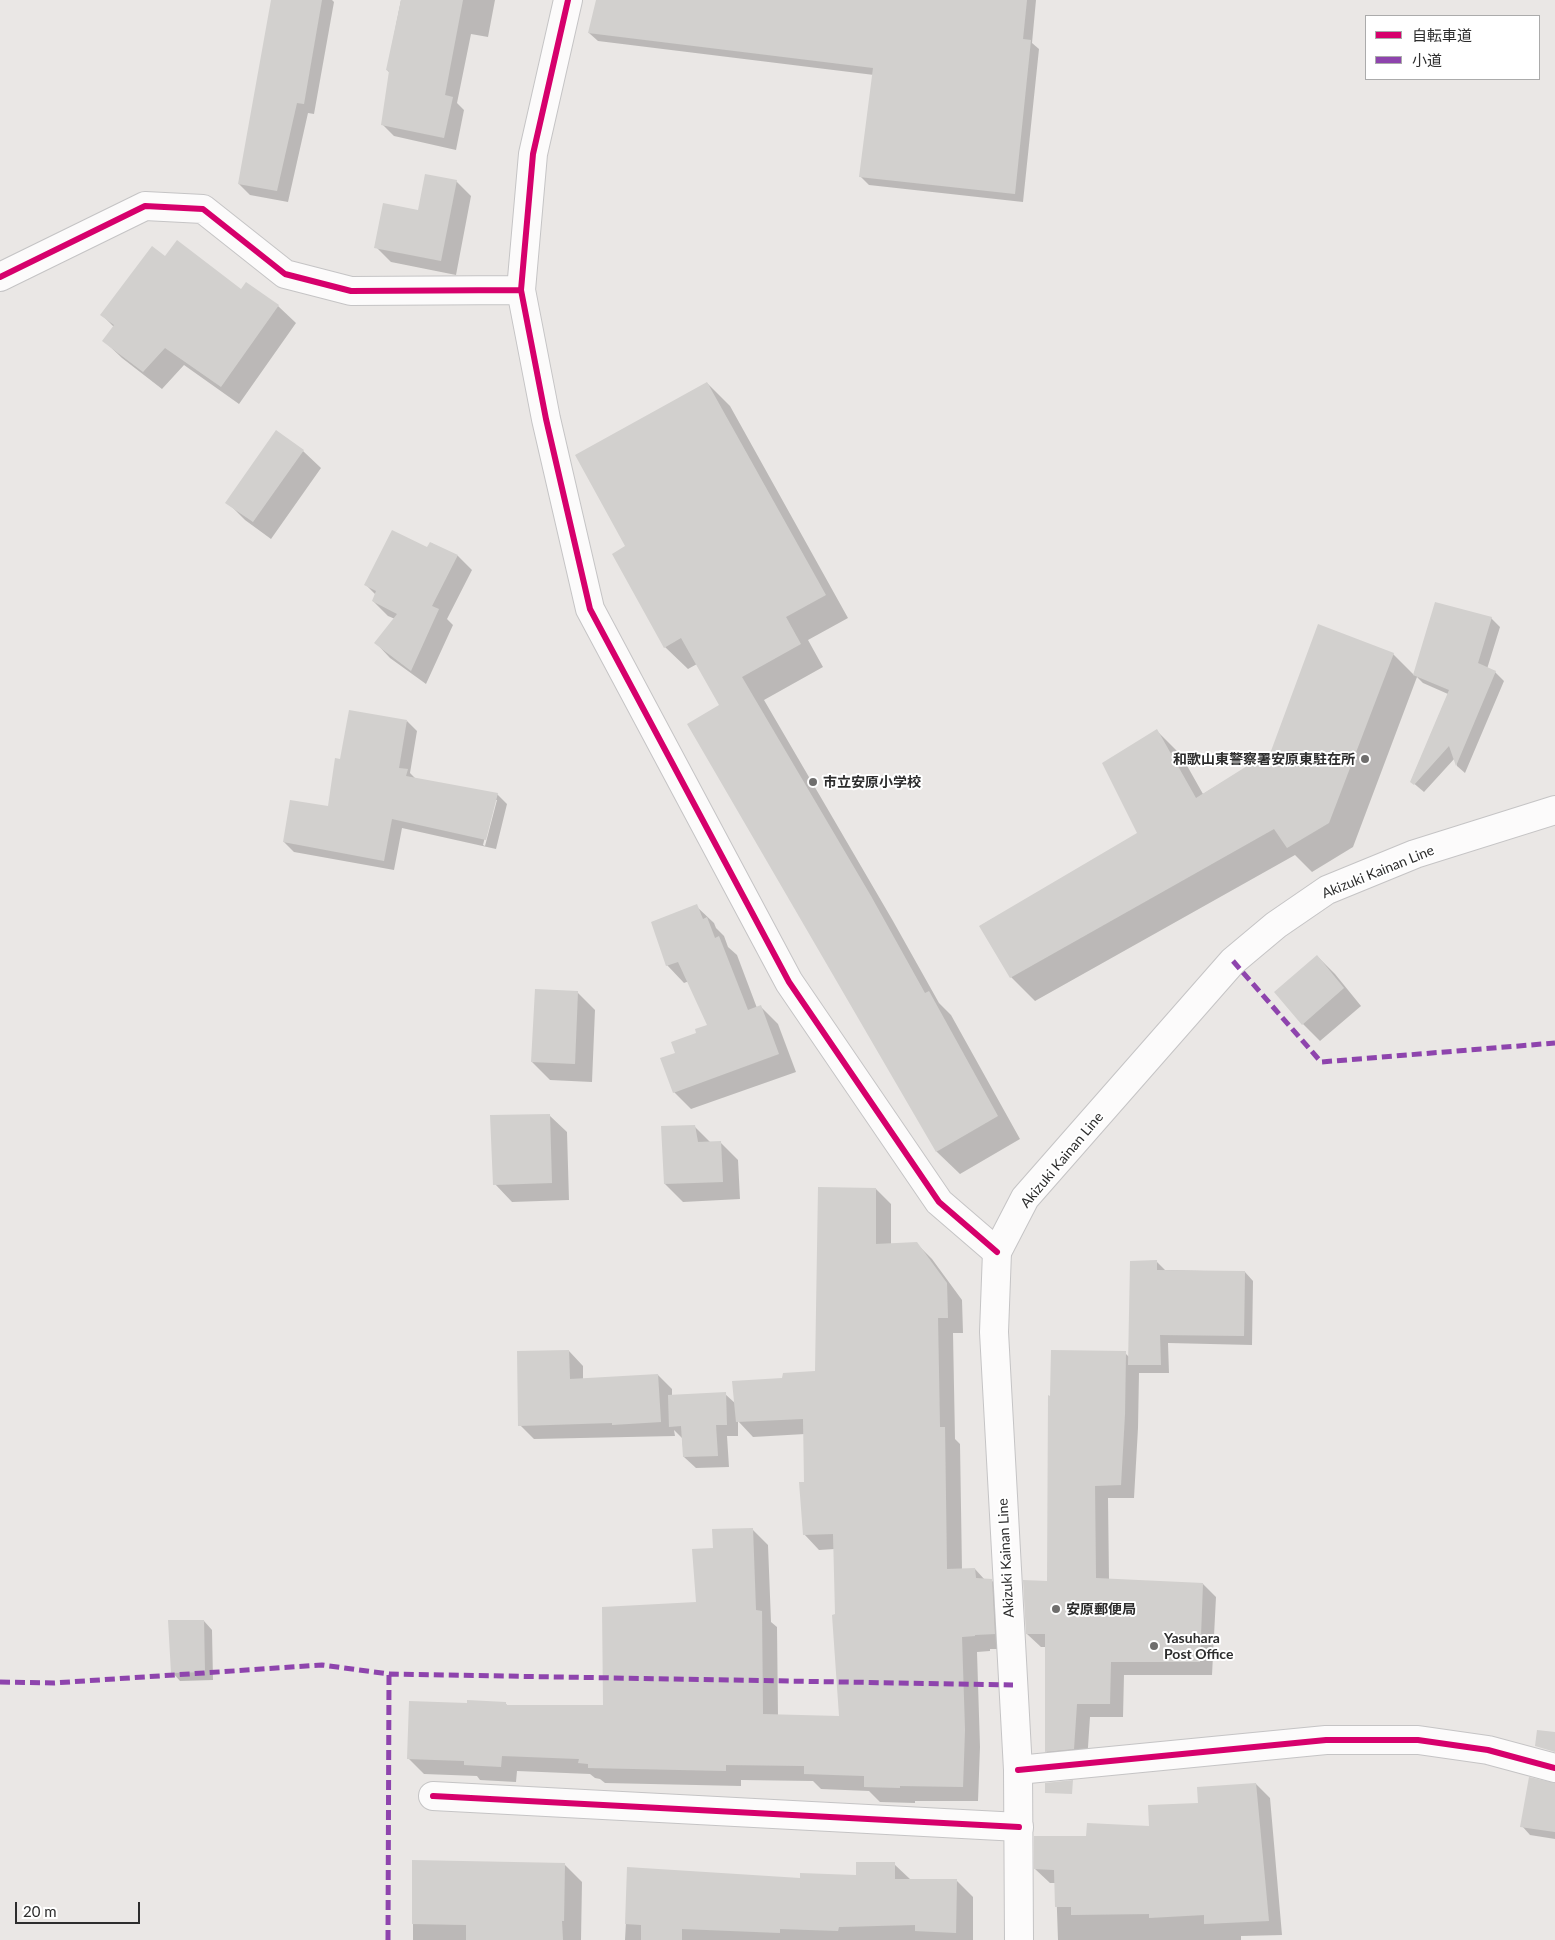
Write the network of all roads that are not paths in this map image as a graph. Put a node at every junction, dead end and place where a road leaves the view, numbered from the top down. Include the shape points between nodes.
1 (568, 0) edge
2 (0, 277) edge
3 (521, 290) junction
4 (1555, 810) edge
5 (997, 1252) junction
6 (1555, 1768) edge
7 (1018, 1770) junction
8 (433, 1796) dead end
9 (1020, 1827) junction
10 (1019, 1940) edge

1 - 3 street via 533,154
2 - 3 street via 145,206 203,209 285,274 351,291
3 - 5 street via 546,419 590,609 790,982 939,1202
4 - 5 street, Akizuki Kainan Line via 1414,854 1327,890 1276,925 1233,961 1025,1198
5 - 7 street, Akizuki Kainan Line via 994,1332
6 - 7 street via 1488,1750 1418,1740 1326,1740
7 - 9 street, Akizuki Kainan Line
8 - 9 street
9 - 10 street, Akizuki Kainan Line

